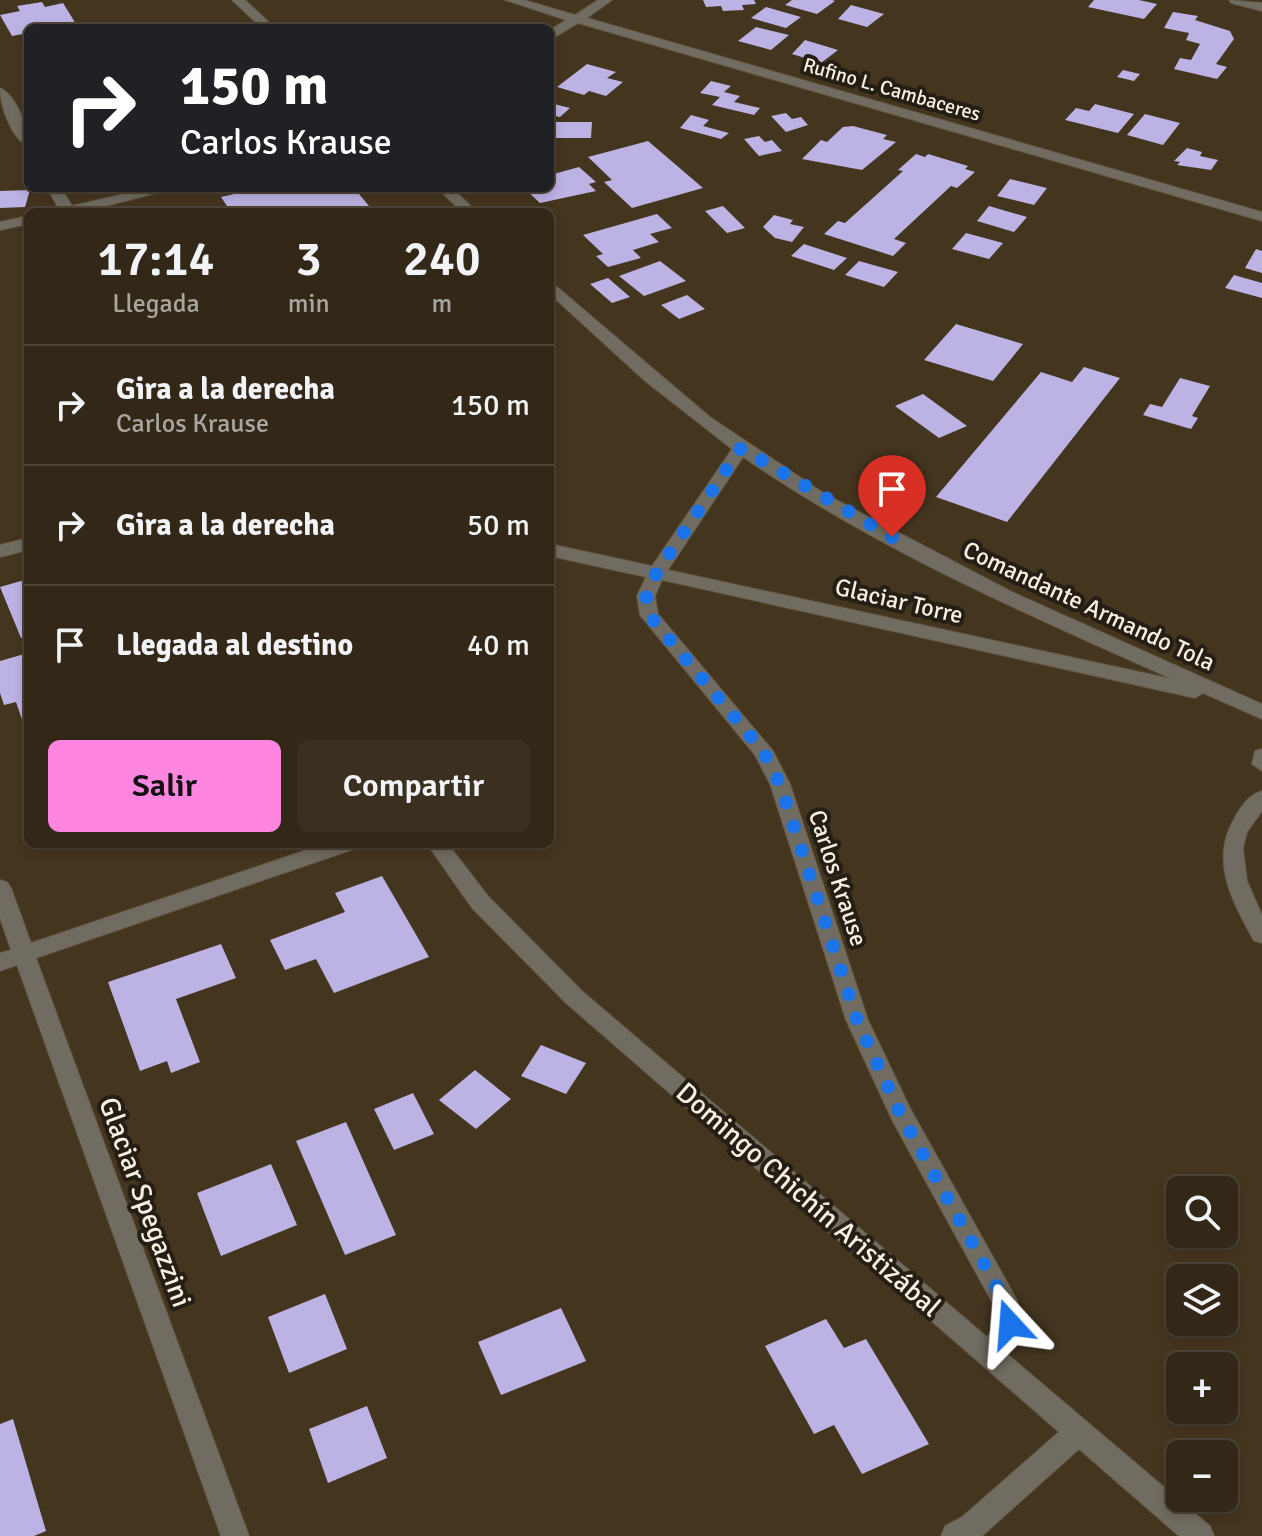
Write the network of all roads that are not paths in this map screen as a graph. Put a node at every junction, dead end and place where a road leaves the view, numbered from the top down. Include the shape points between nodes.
1 (238, 0) edge
2 (511, 0) edge
3 (606, 0) edge
4 (1235, 0) edge
5 (1262, 7) edge
6 (577, 19) junction
7 (265, 24) edge
8 (554, 33) edge
9 (0, 92) edge
10 (24, 135) edge
11 (151, 192) edge
12 (448, 192) edge
13 (84, 208) edge
14 (466, 208) edge
15 (1262, 217) edge
16 (24, 221) edge
17 (0, 226) edge
18 (554, 290) edge
19 (741, 448) junction
20 (24, 545) edge
21 (0, 551) edge
22 (554, 551) edge
23 (657, 572) junction
24 (1237, 700) junction
25 (1262, 712) edge
26 (1262, 756) edge
27 (1262, 764) edge
28 (1262, 798) edge
29 (335, 848) edge
30 (440, 848) edge
31 (0, 888) edge
32 (1262, 935) edge
33 (24, 953) junction
34 (0, 962) edge
35 (990, 1355) junction
36 (1079, 1432) junction
37 (235, 1536) edge
38 (955, 1536) edge
39 (1200, 1536) edge

1 - 7 street
2 - 6 street, Rufino L. Cambaceres
3 - 6 street
4 - 5 street
6 - 8 street
6 - 15 street, Rufino L. Cambaceres
9 - 10 street
11 - 13 street
12 - 14 street
16 - 17 street
18 - 19 street, Comandante Armando Tola via 653,379
19 - 23 street, Carlos Krause
19 - 24 street, Comandante Armando Tola via 980,584
20 - 21 street
22 - 23 street, Glaciar Torre
23 - 24 street, Glaciar Torre
23 - 35 street, Carlos Krause via 646,596 649,615 769,762 857,1020 900,1113 1004,1300 1010,1324
24 - 25 street, Comandante Armando Tola
26 - 27 street
28 - 32 street via 1244,815 1230,843 1240,894
29 - 33 street
30 - 35 street, Domingo Chichín Aristizábal via 480,902 574,997
31 - 33 street, Glaciar Spegazzini
33 - 34 street
33 - 37 street, Glaciar Spegazzini
35 - 36 street, Domingo Chichín Aristizábal
36 - 38 street via 972,1527
36 - 39 street, Domingo Chichín Aristizábal

